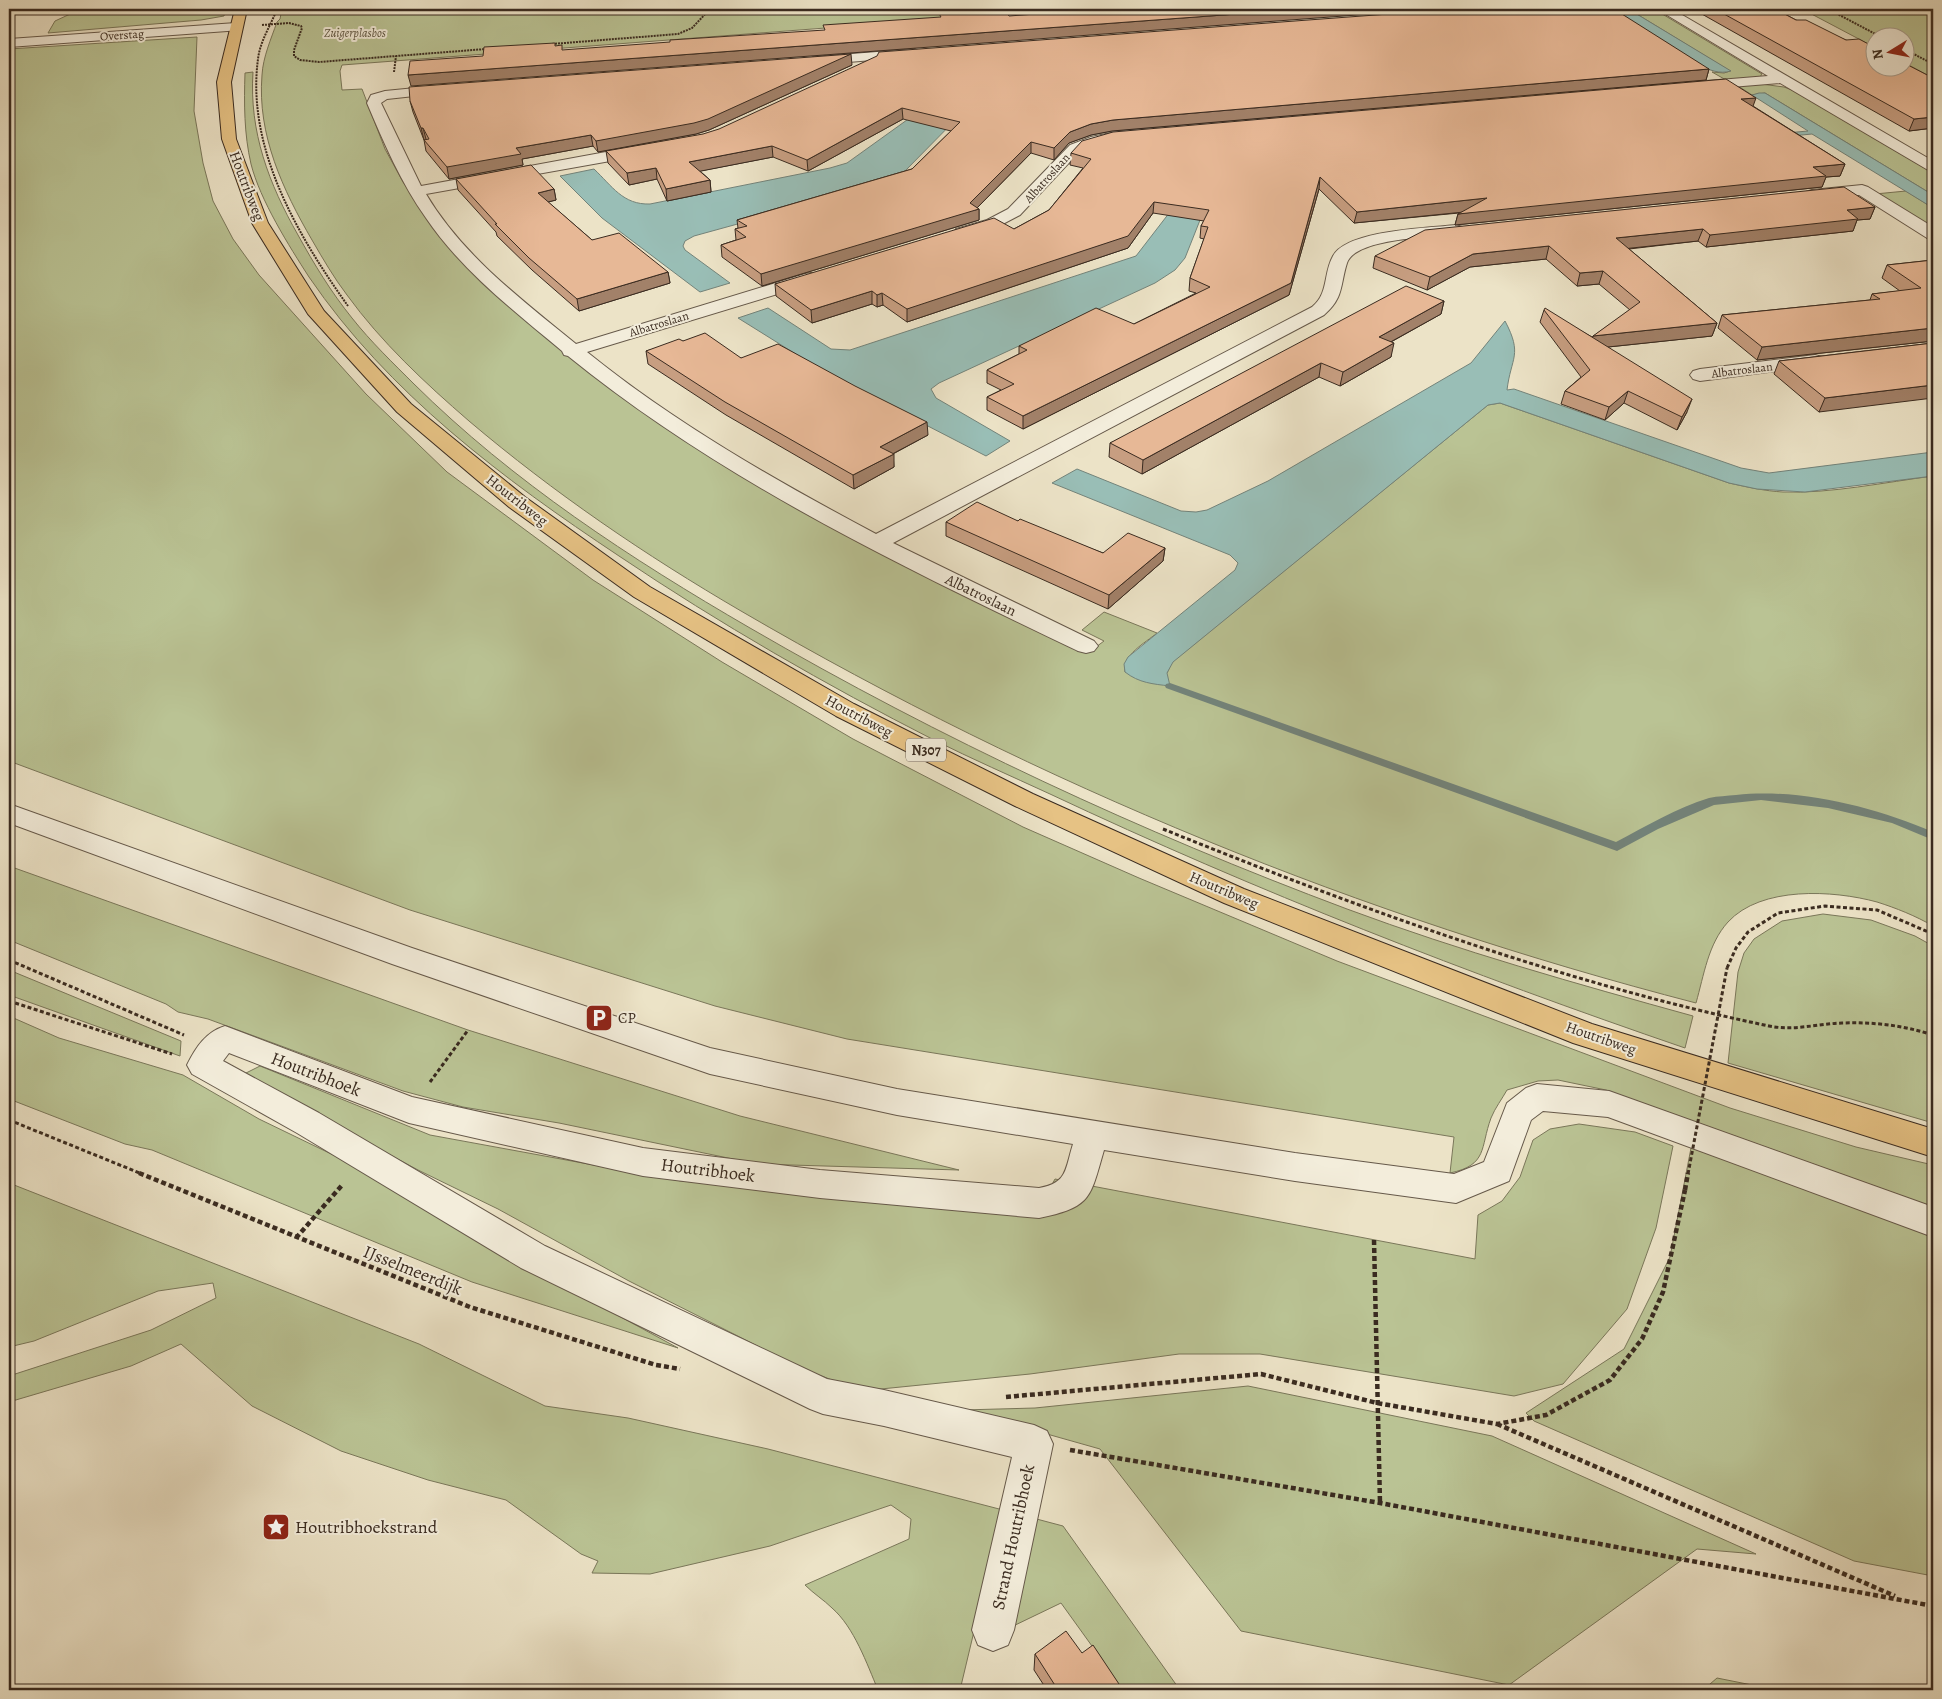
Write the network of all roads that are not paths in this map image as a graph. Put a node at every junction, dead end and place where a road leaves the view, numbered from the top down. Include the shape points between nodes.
1 (1663, 9) edge
2 (239, 18) edge
3 (9, 43) edge
4 (926, 52) edge
5 (886, 55) junction
6 (798, 62) edge
7 (850, 72) edge
8 (1782, 79) junction
9 (1683, 87) edge
10 (464, 88) edge
11 (1122, 136) edge
12 (660, 147) edge
13 (1933, 167) edge
14 (418, 192) junction
15 (1793, 197) edge
16 (1471, 229) edge
17 (1933, 234) edge
18 (946, 237) edge
19 (824, 274) edge
20 (571, 351) junction
21 (1836, 359) edge
22 (1700, 375) dead end
23 (878, 542) junction
24 (1086, 646) dead end
25 (9, 813) edge
26 (1093, 1133) junction
27 (1933, 1143) edge
28 (1933, 1222) edge
29 (1034, 1444) joint
30 (993, 1630) dead end

1 - 8 street
2 - 3 street, Overstag
2 - 27 main road, Houtribweg / N307 via 224,82 230,139 260,224 317,314 404,408 517,502 642,592 846,710 1024,800 1234,896 1584,1034
4 - 5 street
5 - 6 street
5 - 7 street
8 - 9 street
8 - 13 street
10 - 14 street, Albatroslaan via 396,93 376,98 374,103 400,162
11 - 18 street, Albatroslaan via 1096,140 1075,148 1014,212 993,223
12 - 14 street
14 - 20 street, Albatroslaan via 443,230 482,272
15 - 17 street via 1862,190
16 - 23 street via 1368,240 1346,250 1332,297 1318,311
19 - 20 street, Albatroslaan
20 - 23 street, Albatroslaan via 706,446
21 - 22 street, Albatroslaan
23 - 24 street, Albatroslaan
25 - 26 street via 402,956 710,1061 897,1102
26 - 28 street via 1295,1167 1456,1189 1496,1171 1518,1112 1537,1097 1609,1104
26 - 29 street, Houtribhoek via 1076,1188 1059,1199 1039,1203 820,1184 644,1162 409,1110 226,1038 209,1056 308,1124 533,1257 823,1396
29 - 30 street, Strand Houtribhoek

